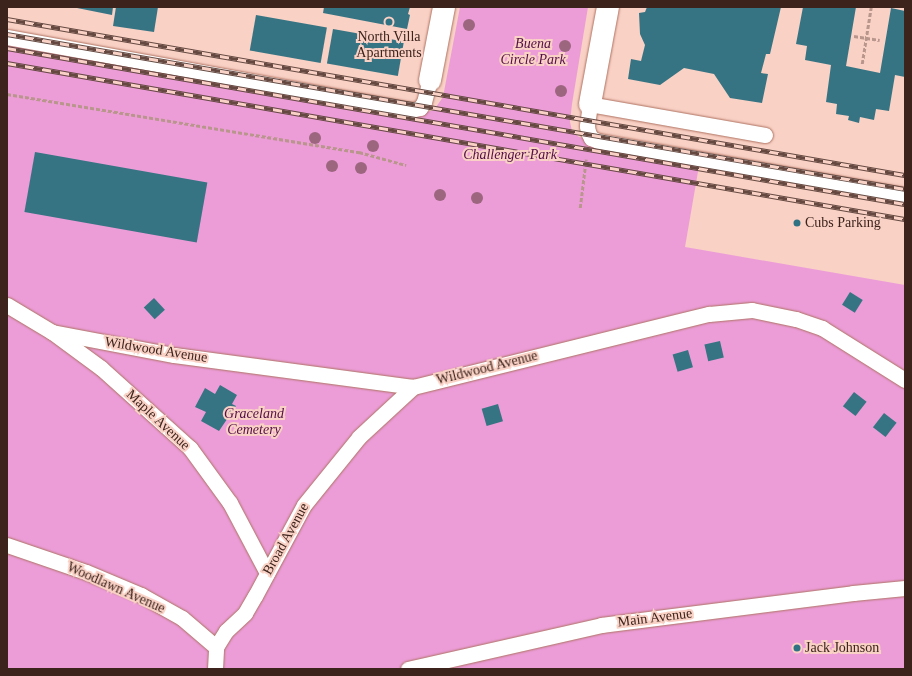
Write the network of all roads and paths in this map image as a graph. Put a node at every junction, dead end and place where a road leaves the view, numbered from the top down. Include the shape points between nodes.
1 (444, 7) edge
2 (608, 7) edge
3 (871, 7) edge
4 (7, 36) edge
5 (854, 36) dead end
6 (866, 38) junction
7 (880, 40) dead end
8 (862, 64) dead end
9 (430, 80) joint
10 (7, 94) edge
11 (590, 104) junction
12 (765, 135) dead end
13 (586, 153) dead end
14 (406, 165) dead end
15 (905, 195) edge
16 (580, 208) dead end
17 (7, 305) edge
18 (52, 332) junction
19 (905, 380) edge
20 (413, 387) junction
21 (7, 545) edge
22 (267, 572) junction
23 (905, 588) edge
24 (216, 647) junction
25 (215, 669) edge
26 (408, 669) edge

1 - 9 street
2 - 11 street
3 - 6 path
4 - 9 lane via 412,110 420,108 424,102
5 - 6 path
6 - 7 path
6 - 8 path
10 - 14 path via 359,152
11 - 12 lane
11 - 15 lane via 588,132 598,141
13 - 16 path
17 - 18 lane, Maple Avenue
18 - 20 lane, Wildwood Avenue via 174,355
18 - 22 lane, Maple Avenue via 101,368 190,448 230,502
19 - 20 lane, Wildwood Avenue via 822,328 796,319 752,310 709,314
20 - 22 lane, Broad Avenue via 359,437 304,505
21 - 24 lane, Woodlawn Avenue via 86,572 141,595 182,618
22 - 24 lane, Broad Avenue via 245,613 226,631
23 - 26 lane, Main Avenue via 601,625
24 - 25 lane

